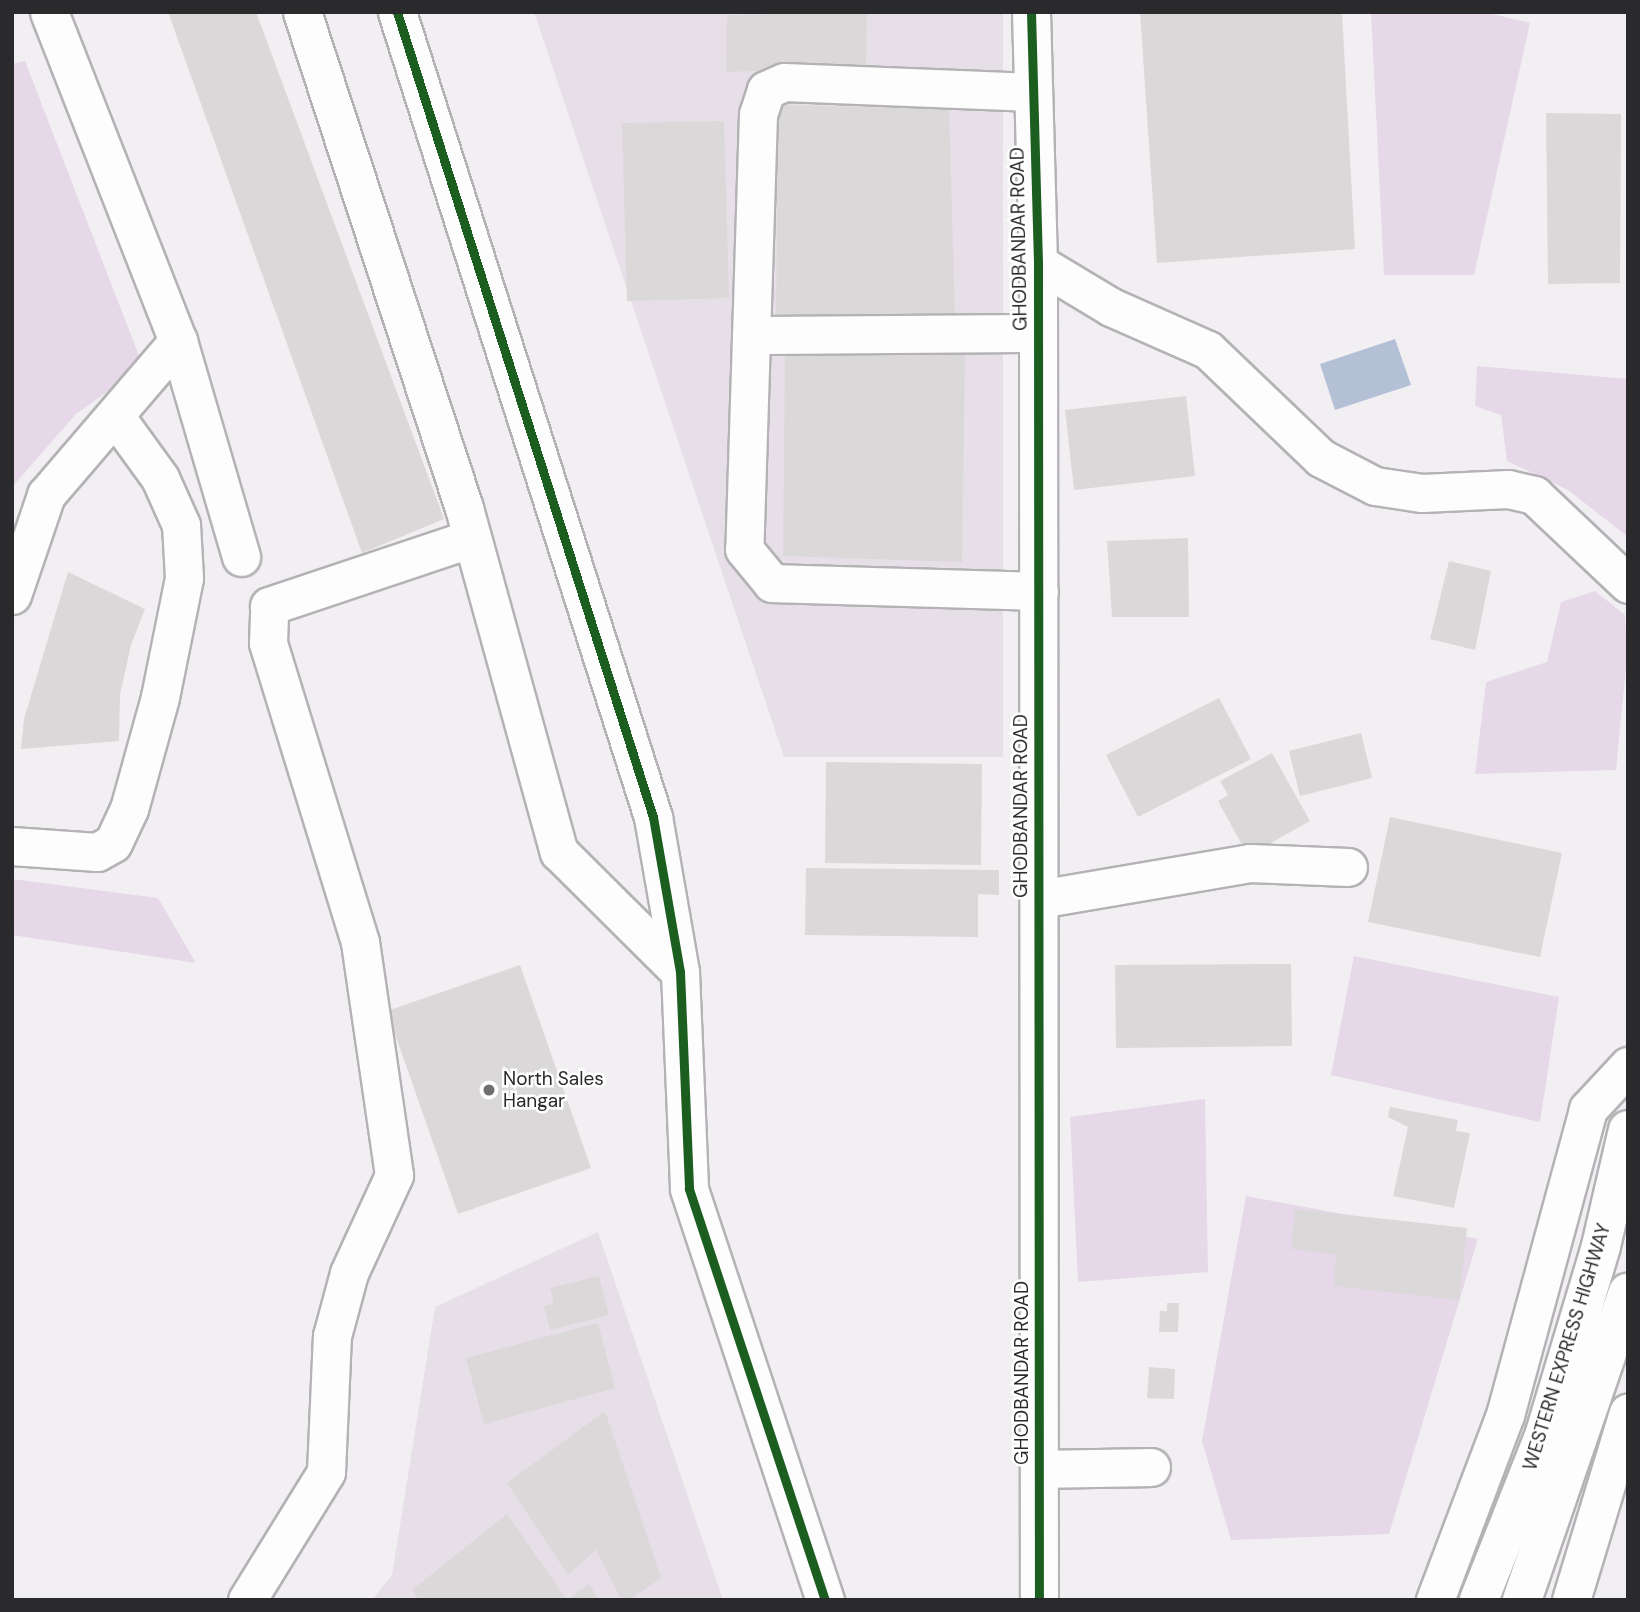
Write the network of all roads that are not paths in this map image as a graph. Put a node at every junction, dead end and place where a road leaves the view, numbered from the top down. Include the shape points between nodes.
1 (50, 12) edge
2 (302, 12) edge
3 (397, 12) edge
4 (1031, 12) edge
5 (1033, 92) junction
6 (1038, 263) junction
7 (1038, 333) junction
8 (751, 335) junction
9 (178, 341) junction
10 (116, 416) junction
11 (472, 538) junction
12 (241, 557) dead end
13 (1628, 584) edge
14 (1039, 591) junction
15 (12, 595) edge
16 (12, 846) edge
17 (1348, 867) dead end
18 (1039, 898) junction
19 (680, 972) junction
20 (1628, 1066) edge
21 (1628, 1130) edge
22 (1628, 1293) edge
23 (1628, 1412) edge
24 (1151, 1467) dead end
25 (1039, 1469) junction
26 (247, 1600) edge
27 (825, 1600) edge
28 (1039, 1600) edge
29 (1435, 1600) edge
30 (1479, 1600) edge
31 (1522, 1600) edge
32 (1571, 1600) edge

1 - 9 street
2 - 11 street
3 - 19 street via 653,817
4 - 5 street, GHODBANDAR ROAD
5 - 6 street, GHODBANDAR ROAD
5 - 8 street via 784,82 766,90 758,114
6 - 7 street, GHODBANDAR ROAD
6 - 13 street via 1111,307 1208,350 1321,458 1375,486 1422,493 1508,489 1534,495
7 - 8 street
7 - 14 street, GHODBANDAR ROAD
8 - 14 street via 744,549 772,583
9 - 10 street
9 - 12 street
10 - 15 street via 46,495
10 - 16 street via 160,478 181,525 184,578 160,697 129,809 113,843 97,852
11 - 19 street via 559,852
11 - 26 street via 269,606 268,643 360,942 394,1175 349,1273 332,1336 326,1472
14 - 18 street, GHODBANDAR ROAD
17 - 18 street via 1250,863
18 - 25 street, GHODBANDAR ROAD
19 - 27 street via 689,1189
20 - 29 street via 1588,1109 1505,1415
21 - 30 highway, WESTERN EXPRESS HIGHWAY via 1601,1246 1545,1433
22 - 31 highway, WESTERN EXPRESS HIGHWAY
23 - 32 street
24 - 25 street
25 - 28 street, GHODBANDAR ROAD

